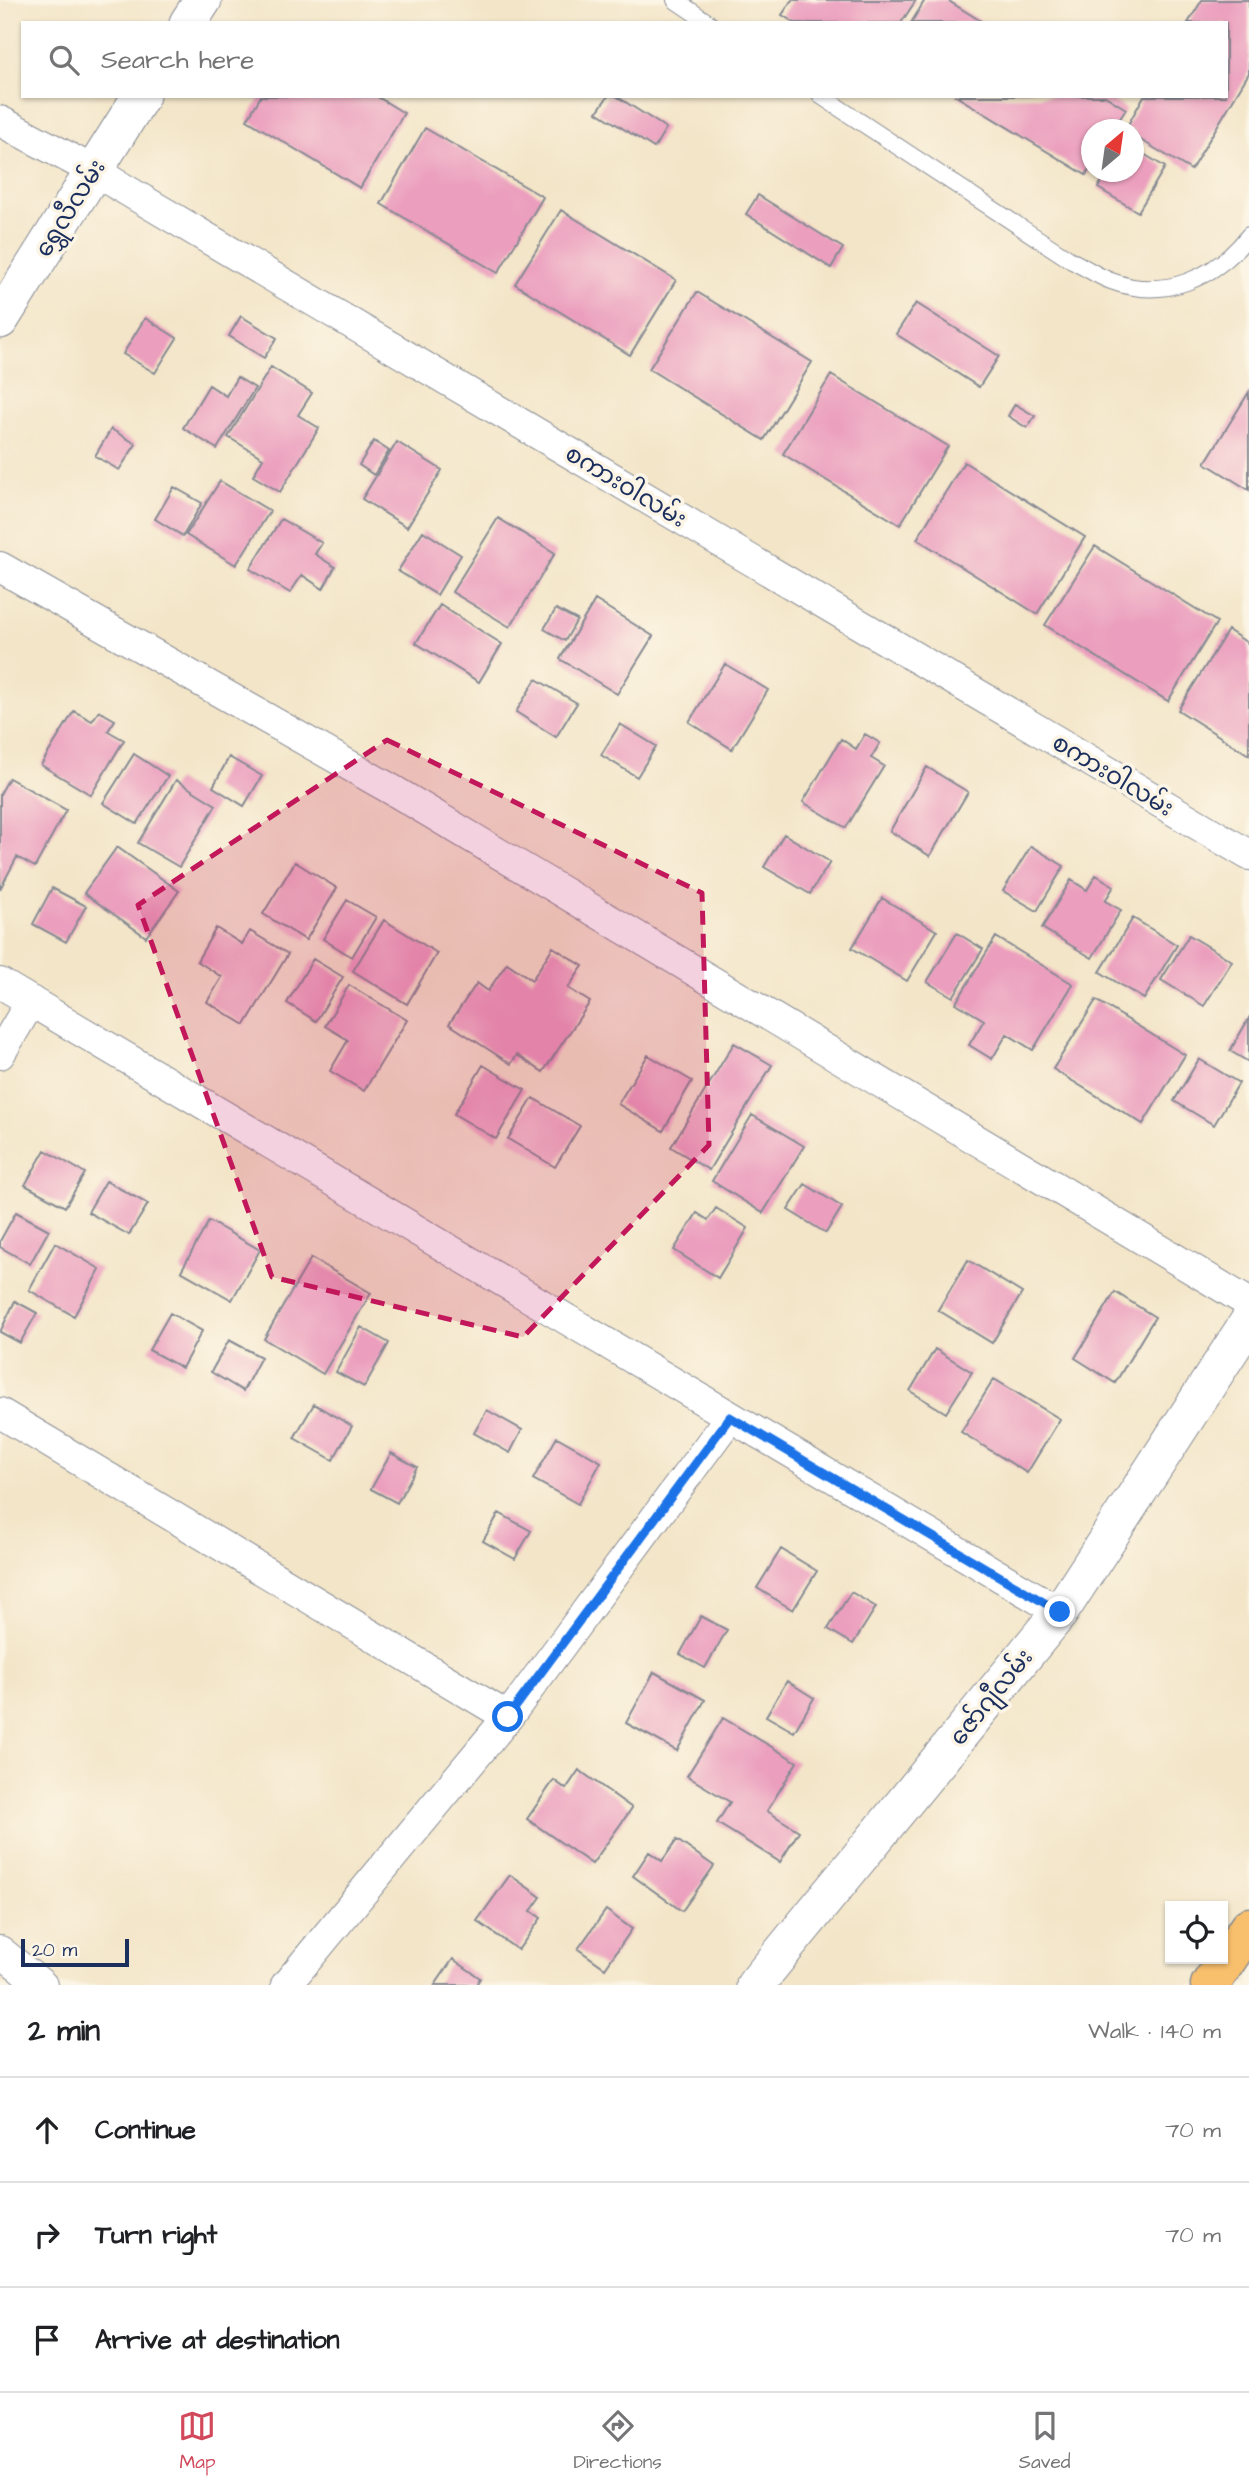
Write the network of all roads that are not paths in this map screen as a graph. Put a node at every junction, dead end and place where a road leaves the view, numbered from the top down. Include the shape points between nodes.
1 (203, 0) edge
2 (675, 0) edge
3 (189, 21) edge
4 (706, 21) edge
5 (140, 98) edge
6 (824, 98) edge
7 (0, 121) edge
8 (94, 171) junction
9 (1249, 235) edge
10 (0, 320) edge
11 (0, 567) edge
12 (1249, 855) edge
13 (0, 983) edge
14 (31, 1001) junction
15 (0, 1054) edge
16 (1249, 1303) edge
17 (1249, 1321) edge
18 (0, 1413) edge
19 (730, 1417) junction
20 (1060, 1612) junction
21 (508, 1717) junction
22 (1249, 1927) edge
23 (0, 1951) edge
24 (42, 1985) edge
25 (286, 1985) edge
26 (755, 1985) edge
27 (1210, 1985) edge

1 - 3 street
2 - 4 lane
5 - 8 street, ရွှေလီလမ်း
6 - 9 lane via 1072,261 1111,281 1152,290 1185,285 1214,270
7 - 8 street, စကားဝါလမ်း
8 - 10 street, ရွှေလီလမ်း
8 - 12 street, စကားဝါလမ်း
11 - 16 street via 396,792
13 - 14 street
14 - 15 street
14 - 19 street
17 - 20 street, ဇော်ဂျီလမ်း
18 - 21 street
19 - 20 street
19 - 21 street
20 - 26 street, ဇော်ဂျီလမ်း
21 - 25 street
22 - 27 main road
23 - 24 street

